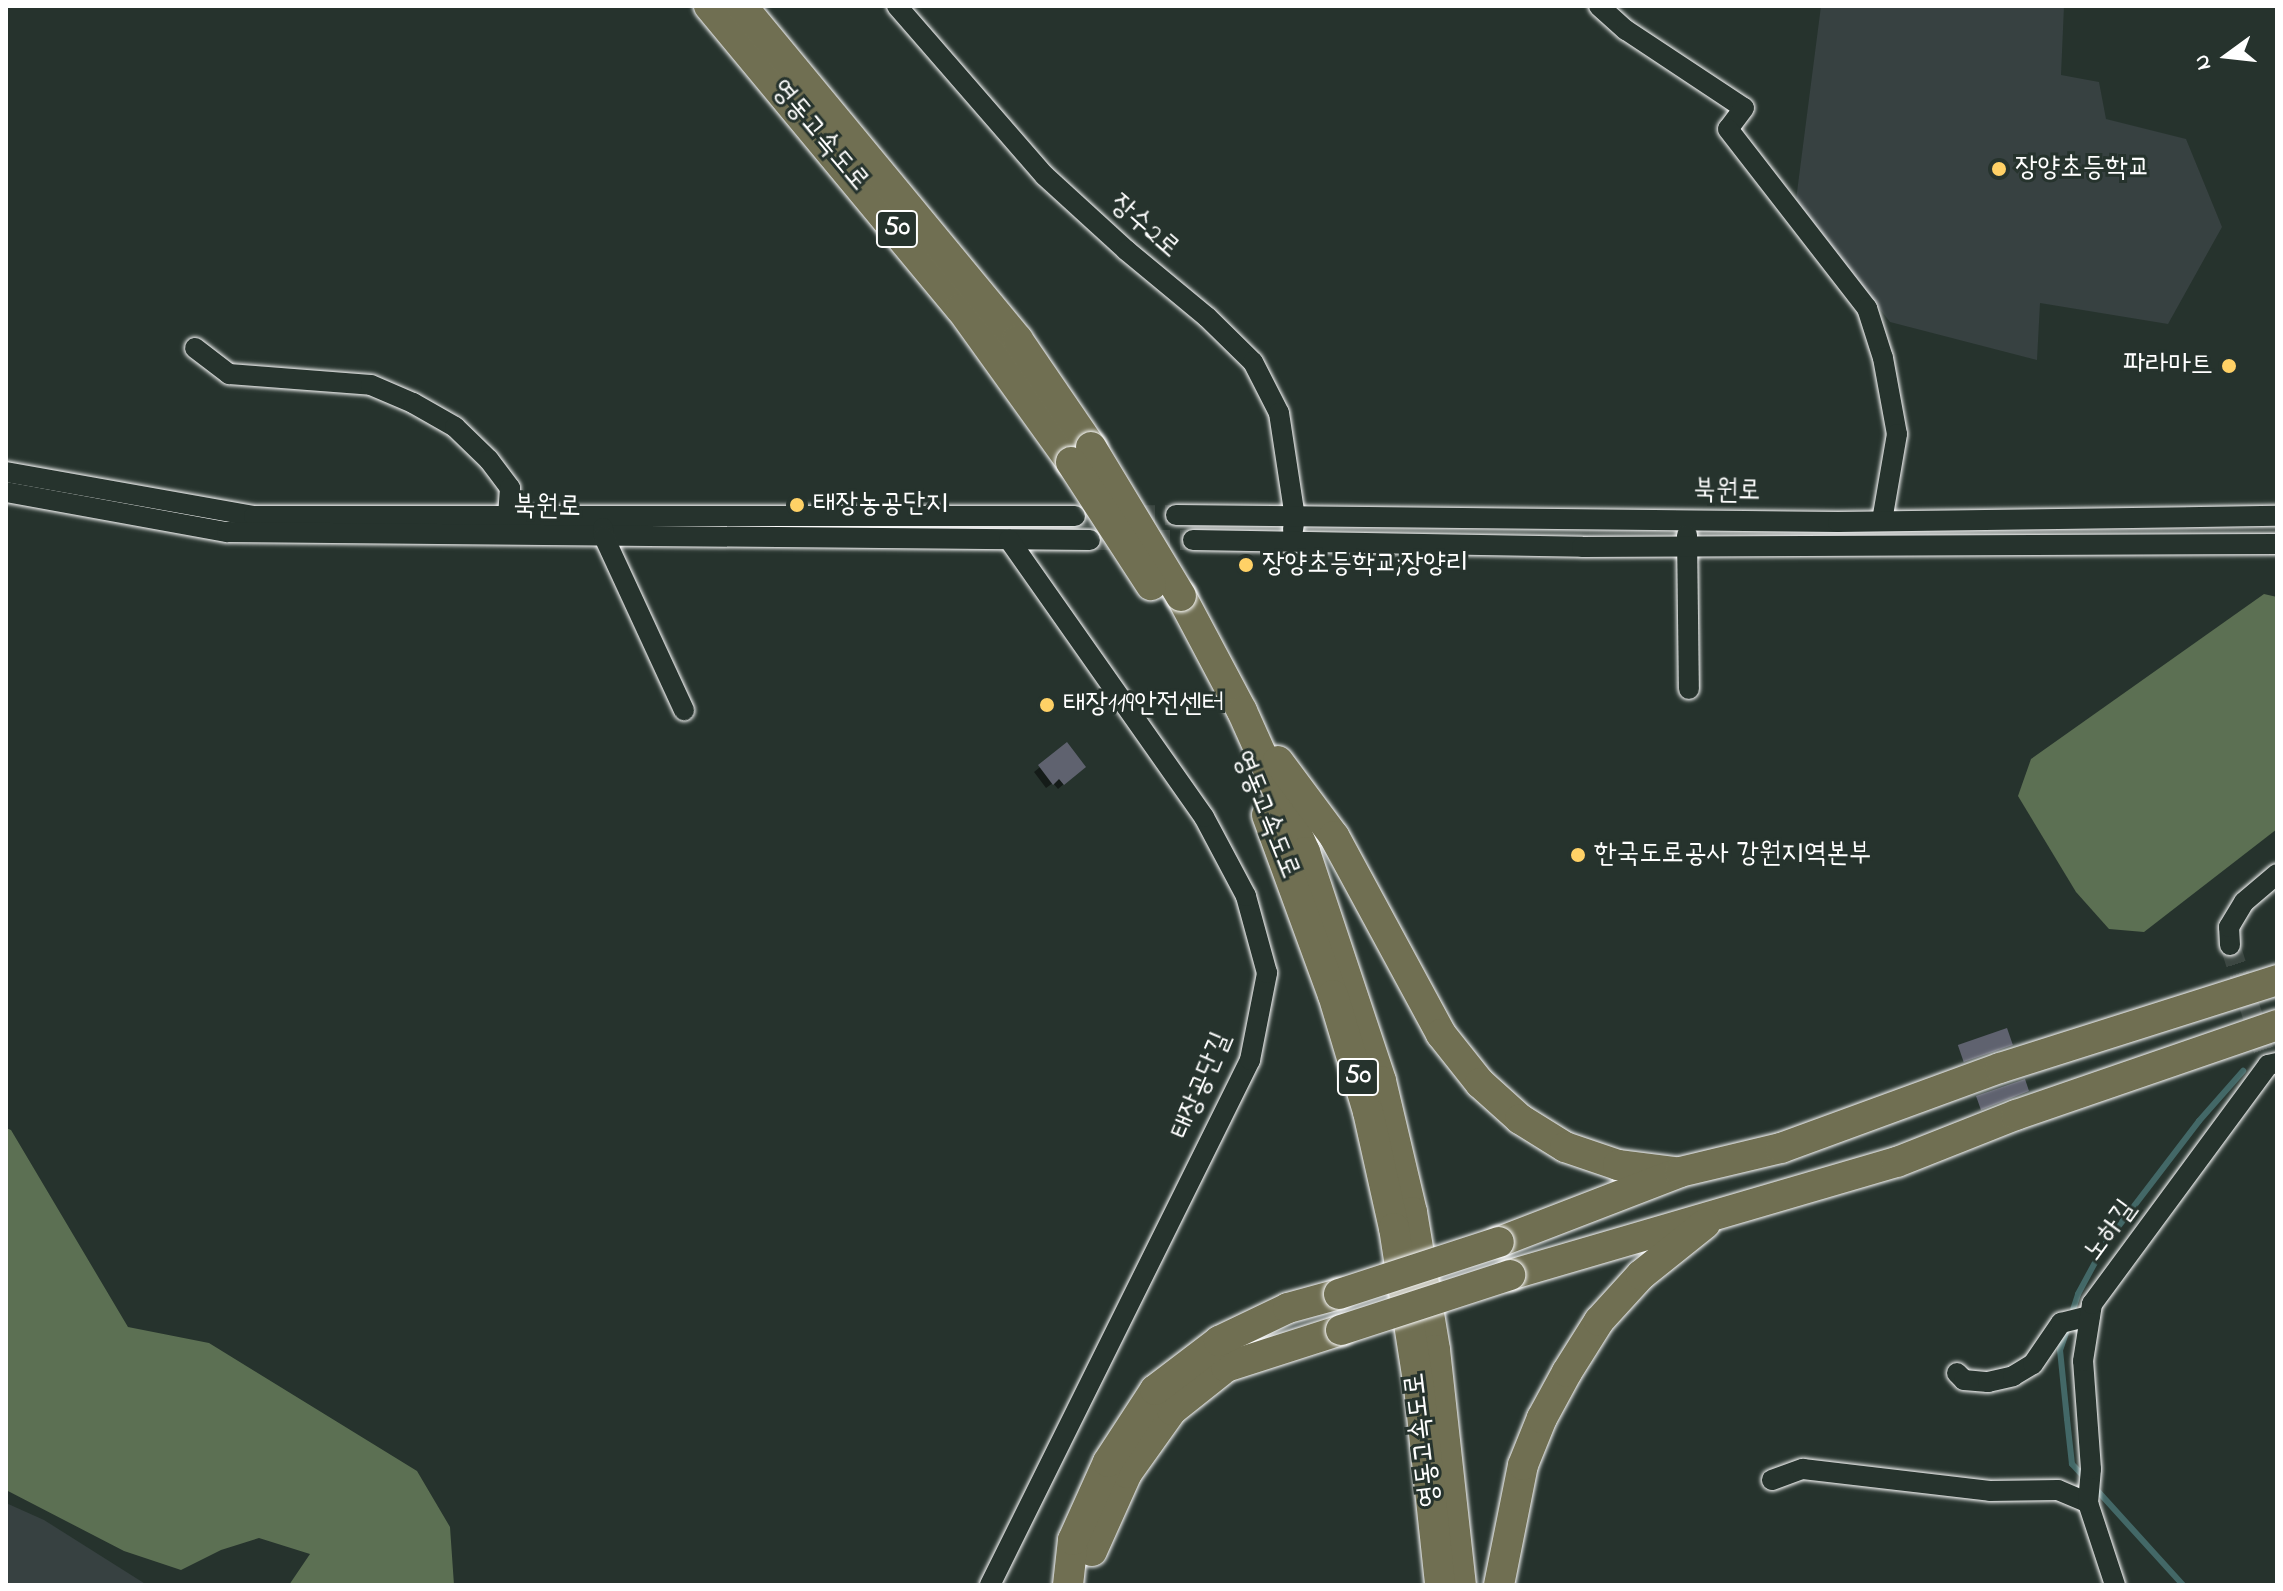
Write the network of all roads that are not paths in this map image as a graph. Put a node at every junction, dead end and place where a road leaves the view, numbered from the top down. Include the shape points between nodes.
1 (709, 6) edge
2 (742, 6) edge
3 (897, 6) edge
4 (1599, 6) edge
5 (195, 348) dead end
6 (1081, 454) junction
7 (6, 472) edge
8 (6, 492) edge
9 (602, 515) junction
10 (1176, 515) tunnel mouth
11 (1009, 516) junction
12 (1075, 516) tunnel mouth
13 (2277, 516) edge
14 (1295, 517) junction
15 (508, 518) junction
16 (1687, 519) junction
17 (1882, 521) junction
18 (604, 537) junction
19 (1009, 540) junction
20 (1090, 540) tunnel mouth
21 (1193, 540) tunnel mouth
22 (1291, 542) junction
23 (2277, 544) edge
24 (1688, 547) junction
25 (1171, 599) junction
26 (1689, 689) dead end
27 (684, 710) dead end
28 (1242, 711) junction
29 (2277, 874) edge
30 (2230, 945) tunnel mouth
31 (2277, 980) edge
32 (2277, 1025) edge
33 (2270, 1061) edge
34 (1680, 1172) junction
35 (1715, 1215) junction
36 (2087, 1317) junction
37 (1957, 1373) dead end
38 (1772, 1480) dead end
39 (2088, 1501) junction
40 (1438, 1576) edge
41 (990, 1585) edge
42 (1068, 1585) edge
43 (1088, 1585) edge
44 (1461, 1585) edge
45 (1499, 1585) edge
46 (2115, 1585) edge

1 - 6 highway, 영동고속도로 / 50
2 - 6 highway, 영동고속도로 / 50 via 1008,327
3 - 14 street, 장수2로 via 1045,176 1253,362 1279,413
4 - 17 street via 1626,30 1744,108 1728,129 1867,308 1897,434
5 - 15 street via 229,374 371,385 413,403 455,427 489,460 510,488
6 - 25 highway, 영동고속도로 / 50, bridge
7 - 15 street, 북원로 via 232,514
8 - 18 street, 북원로 via 227,532
9 - 11 street, 북원로
9 - 15 street, 북원로
9 - 18 street
10 - 14 street, 북원로
11 - 12 street, 북원로
11 - 19 street
13 - 17 street, 북원로
14 - 16 street, 북원로
14 - 22 street, 장수2로
16 - 17 street, 북원로
16 - 24 street
18 - 19 street, 북원로
18 - 27 street
19 - 20 street, 북원로
19 - 41 street, 태장공단길 via 1204,817 1246,896 1267,973 1250,1060
21 - 22 street, 북원로
22 - 24 street, 북원로
23 - 24 street, 북원로
24 - 26 street
25 - 28 highway, 영동고속도로 / 50
25 - 40 highway, 영동고속도로 / 50 via 1249,769 1328,981 1364,1098 1401,1271 1419,1387
28 - 34 highway via 1334,836 1441,1034 1480,1083 1520,1119 1565,1147 1618,1165
28 - 44 highway, 영동고속도로 / 50 via 1305,852 1381,1081 1412,1212 1433,1335
29 - 30 street via 2244,902 2229,927
31 - 34 highway via 2000,1068 1781,1148
32 - 35 highway via 1897,1162
33 - 36 street, 노하길
34 - 42 highway, bridge via 1499,1242 1288,1308 1219,1341 1155,1390 1108,1462 1073,1540
35 - 43 highway, bridge via 1226,1367 1172,1410 1127,1473 1092,1547
35 - 45 highway via 1641,1275 1599,1321 1567,1372 1523,1465
36 - 37 street via 2061,1323 2033,1364 2013,1376 1988,1382 1964,1380
36 - 39 street, 노하길 via 2083,1361 2091,1469
38 - 39 street via 1803,1469 1990,1491 2058,1490
39 - 46 street

